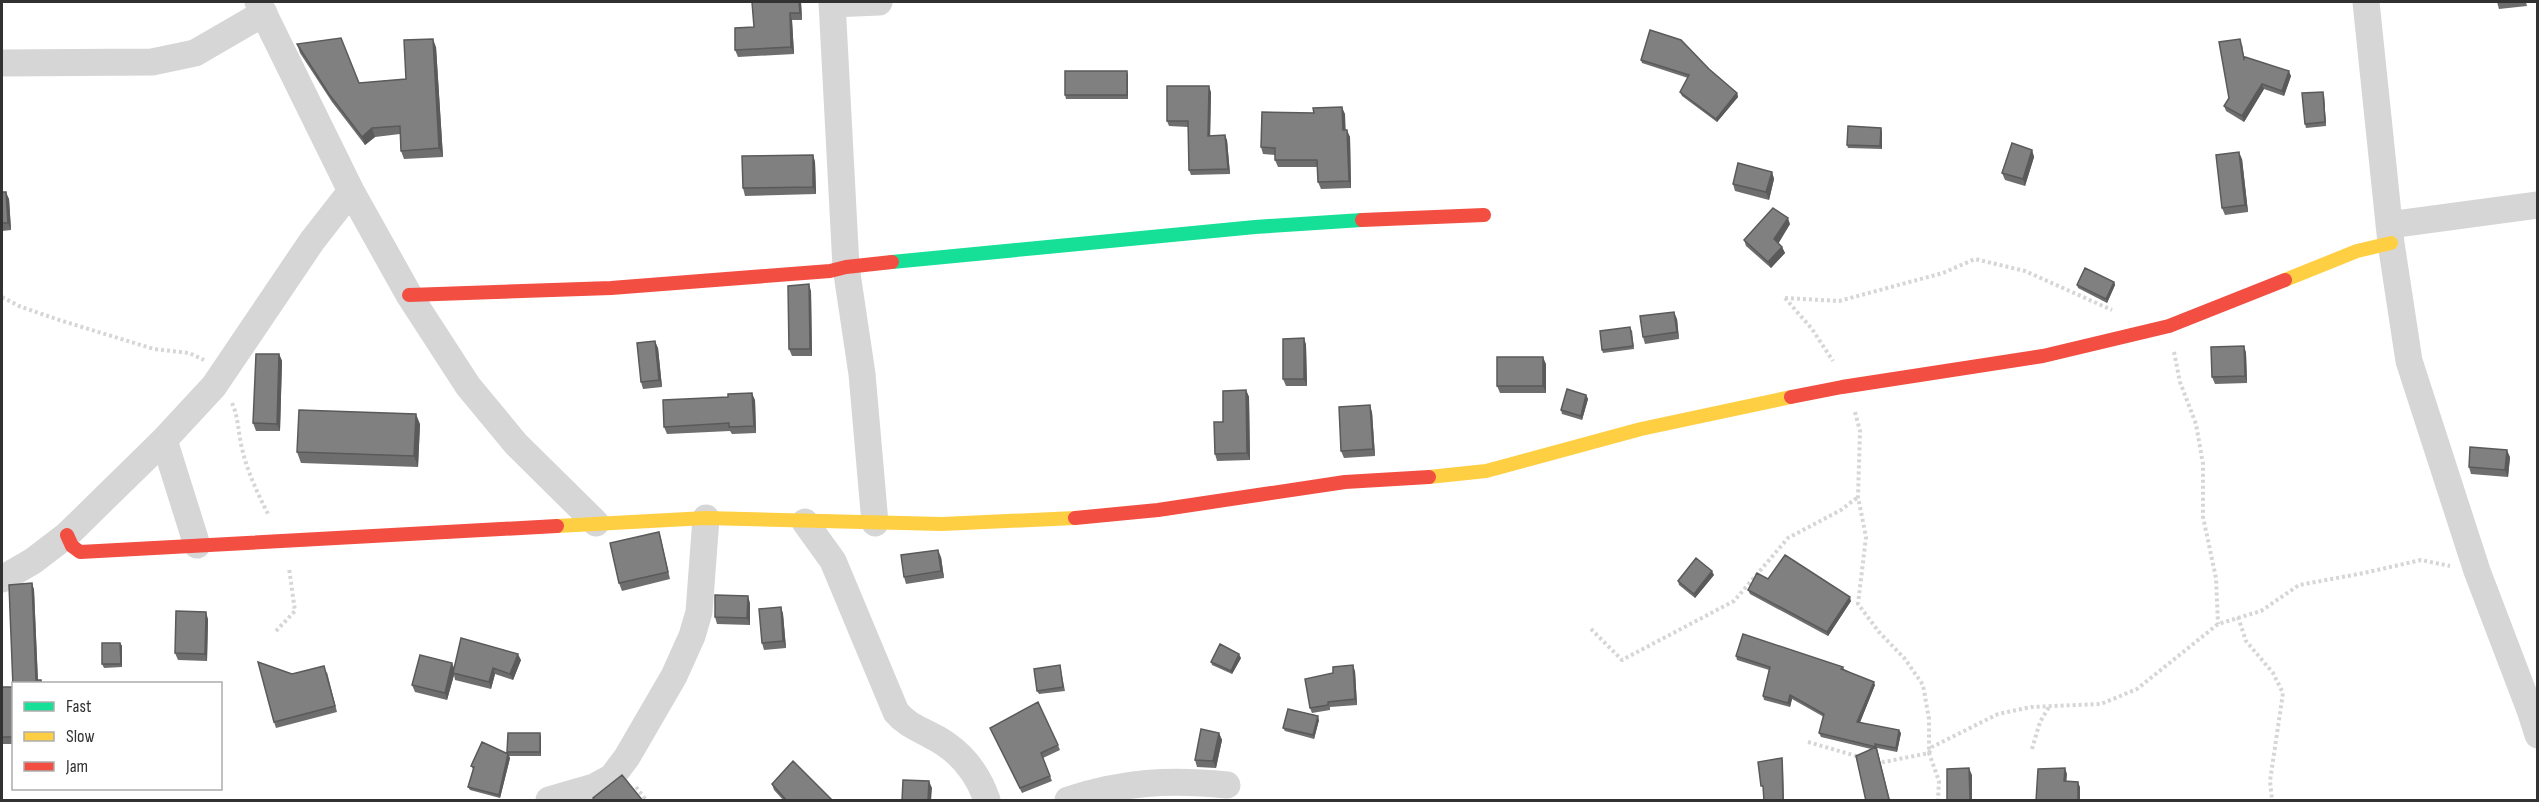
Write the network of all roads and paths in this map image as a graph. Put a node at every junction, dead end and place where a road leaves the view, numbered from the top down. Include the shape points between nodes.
1 (879, 2) edge
2 (2366, 2) edge
3 (832, 3) edge
4 (261, 7) edge
5 (2, 63) edge
6 (351, 191) junction
7 (2538, 205) edge
8 (1484, 215) dead end
9 (2390, 234) junction
10 (846, 267) junction
11 (409, 295) junction
12 (2, 297) edge
13 (2121, 313) dead end
14 (2169, 326) junction
15 (220, 378) junction
16 (1842, 387) junction
17 (164, 440) junction
18 (1858, 497) junction
19 (706, 518) junction
20 (805, 522) junction
21 (596, 523) junction
22 (875, 523) junction
23 (67, 535) junction
24 (283, 542) junction
25 (197, 545) junction
26 (2477, 571) junction
27 (2, 579) edge
28 (2238, 617) junction
29 (2218, 624) junction
30 (1591, 629) dead end
31 (276, 631) dead end
32 (2049, 706) junction
33 (2538, 735) edge
34 (1808, 742) dead end
35 (2032, 749) dead end
36 (1929, 753) junction
37 (1227, 785) dead end
38 (549, 801) edge
39 (987, 801) edge
40 (1068, 801) edge
41 (1938, 801) edge
42 (2272, 801) edge

1 - 3 street
2 - 9 street
3 - 10 street
4 - 5 street via 195,53 176,58 152,62
4 - 6 street
6 - 11 street
6 - 15 street via 299,260
7 - 9 street
8 - 10 street via 1265,226
9 - 14 street via 2357,251
9 - 26 street via 2409,361
10 - 11 street via 611,288
10 - 22 street via 862,374
11 - 21 street via 468,386 516,444
12 - 15 path via 59,320 154,349 189,353
13 - 16 path via 2025,271 1975,259 1943,273 1839,301 1785,298 1831,356
14 - 16 street via 2043,356
14 - 29 path via 2203,464 2203,518 2216,578
15 - 17 street
15 - 24 path via 238,416 241,444 253,484
16 - 18 path via 1854,406 1860,430
16 - 22 street via 1641,429 1486,471 1345,482 1091,518
17 - 23 street
17 - 25 street
18 - 30 path via 1788,538 1734,601 1650,647 1622,660
18 - 36 path via 1866,537 1858,604 1923,685
19 - 20 street
19 - 21 street
19 - 38 street via 699,612 674,676 612,777
20 - 22 street
20 - 39 street via 837,570 896,712 910,726 942,741 960,755 976,774
21 - 24 street
23 - 25 street via 80,552
23 - 27 street
24 - 25 street
24 - 31 path via 295,611
26 - 28 path via 2421,560 2299,585 2260,611
26 - 33 street
28 - 29 path
28 - 42 path via 2246,640 2273,673 2283,693 2270,782
29 - 32 path via 2137,688 2101,704
32 - 35 path
32 - 36 path via 1998,714 1932,747
34 - 36 path via 1849,756 1884,762
36 - 41 path via 1939,781
37 - 40 street via 1140,783 1115,786

